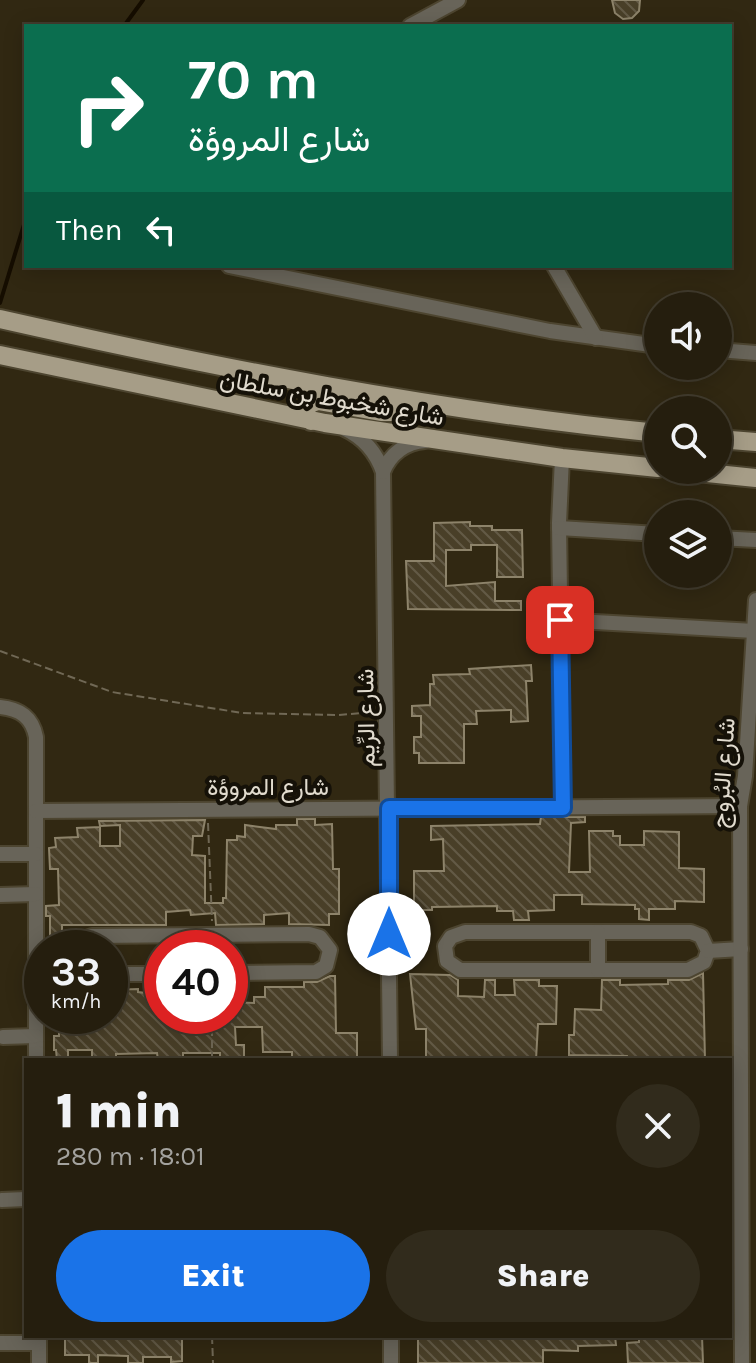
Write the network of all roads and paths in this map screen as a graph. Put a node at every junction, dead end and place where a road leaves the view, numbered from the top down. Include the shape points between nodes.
1 (458, 0) edge
2 (416, 24) edge
3 (239, 268) edge
4 (555, 268) edge
5 (0, 319) edge
6 (596, 338) junction
7 (644, 344) edge
8 (732, 351) edge
9 (756, 353) edge
10 (0, 355) edge
11 (456, 408) junction
12 (318, 422) junction
13 (644, 431) edge
14 (732, 440) edge
15 (435, 441) junction
16 (756, 442) edge
17 (562, 458) junction
18 (644, 467) edge
19 (383, 472) junction
20 (732, 476) edge
21 (756, 478) edge
22 (559, 528) junction
23 (644, 533) edge
24 (732, 539) edge
25 (756, 540) edge
26 (756, 600) edge
27 (560, 620) junction
28 (754, 631) edge
29 (0, 651) edge
30 (753, 702) edge
31 (0, 707) edge
32 (388, 711) junction
33 (740, 806) junction
34 (389, 808) junction
35 (563, 808) junction
36 (207, 810) junction
37 (36, 811) junction
38 (0, 854) edge
39 (36, 854) junction
40 (740, 888) junction
41 (756, 888) edge
42 (36, 894) junction
43 (0, 895) edge
44 (38, 930) edge
45 (213, 930) edge
46 (598, 932) junction
47 (248, 935) edge
48 (741, 949) junction
49 (708, 951) junction
50 (598, 970) junction
51 (248, 973) edge
52 (748, 1031) edge
53 (212, 1034) edge
54 (36, 1036) joint
55 (1, 1037) edge
56 (36, 1058) edge
57 (212, 1058) edge
58 (390, 1058) edge
59 (735, 1113) edge
60 (749, 1195) edge
61 (24, 1199) edge
62 (1, 1200) edge
63 (736, 1275) edge
64 (212, 1338) edge
65 (391, 1338) edge
66 (749, 1338) edge
67 (39, 1340) edge
68 (0, 1343) edge
69 (39, 1363) edge
70 (213, 1363) edge
71 (391, 1363) edge
72 (742, 1363) edge

1 - 2 street
3 - 6 street
4 - 6 street
5 - 11 main road, شارع شخبوط بن سلطان via 233,369
6 - 7 street
8 - 9 street
10 - 12 main road, شارع شخبوط بن سلطان
11 - 12 main road via 400,413 313,401 306,413
11 - 13 main road, شارع شخبوط بن سلطان
12 - 15 main road, شارع شخبوط بن سلطان
12 - 19 street via 348,430 366,443
14 - 16 main road
15 - 17 main road, شارع شخبوط بن سلطان
15 - 19 street via 409,444 395,453
17 - 18 main road, شارع شخبوط بن سلطان
17 - 22 street
19 - 32 street, شارع الرِّيم
20 - 21 main road
22 - 23 street
22 - 27 street
24 - 25 street
26 - 28 street, شارع البُروج
27 - 28 street
27 - 35 street
28 - 30 street, شارع البُروج
29 - 32 path via 112,692 242,713
30 - 33 street, شارع البُروج
31 - 37 street via 21,712 35,731
32 - 34 street, شارع الرِّيم
33 - 35 street, شارع المروؤة
33 - 40 street, شارع البُروج
34 - 35 street, شارع المروؤة
34 - 36 street, شارع المروؤة
34 - 58 street, شارع الرِّيم
36 - 37 street, شارع المروؤة
36 - 45 path
37 - 39 street
38 - 39 street
39 - 42 street
40 - 41 street
40 - 48 street, شارع البُروج
42 - 43 street
42 - 44 street
46 - 49 street via 691,932 701,936
46 - 50 street
46 - 50 street via 460,932 447,941 445,951 447,961 460,970
47 - 51 street via 315,935 330,950 326,966 316,972
48 - 49 street
48 - 52 street, شارع البُروج
49 - 50 street via 694,969
52 - 59 street, شارع البُروج
53 - 57 path
54 - 55 street
54 - 56 street
59 - 60 street, شارع البُروج
60 - 63 street, شارع البُروج
61 - 62 street
63 - 66 street, شارع البُروج
64 - 70 path
65 - 71 street
66 - 72 street, شارع البُروج
67 - 68 street
67 - 69 street

